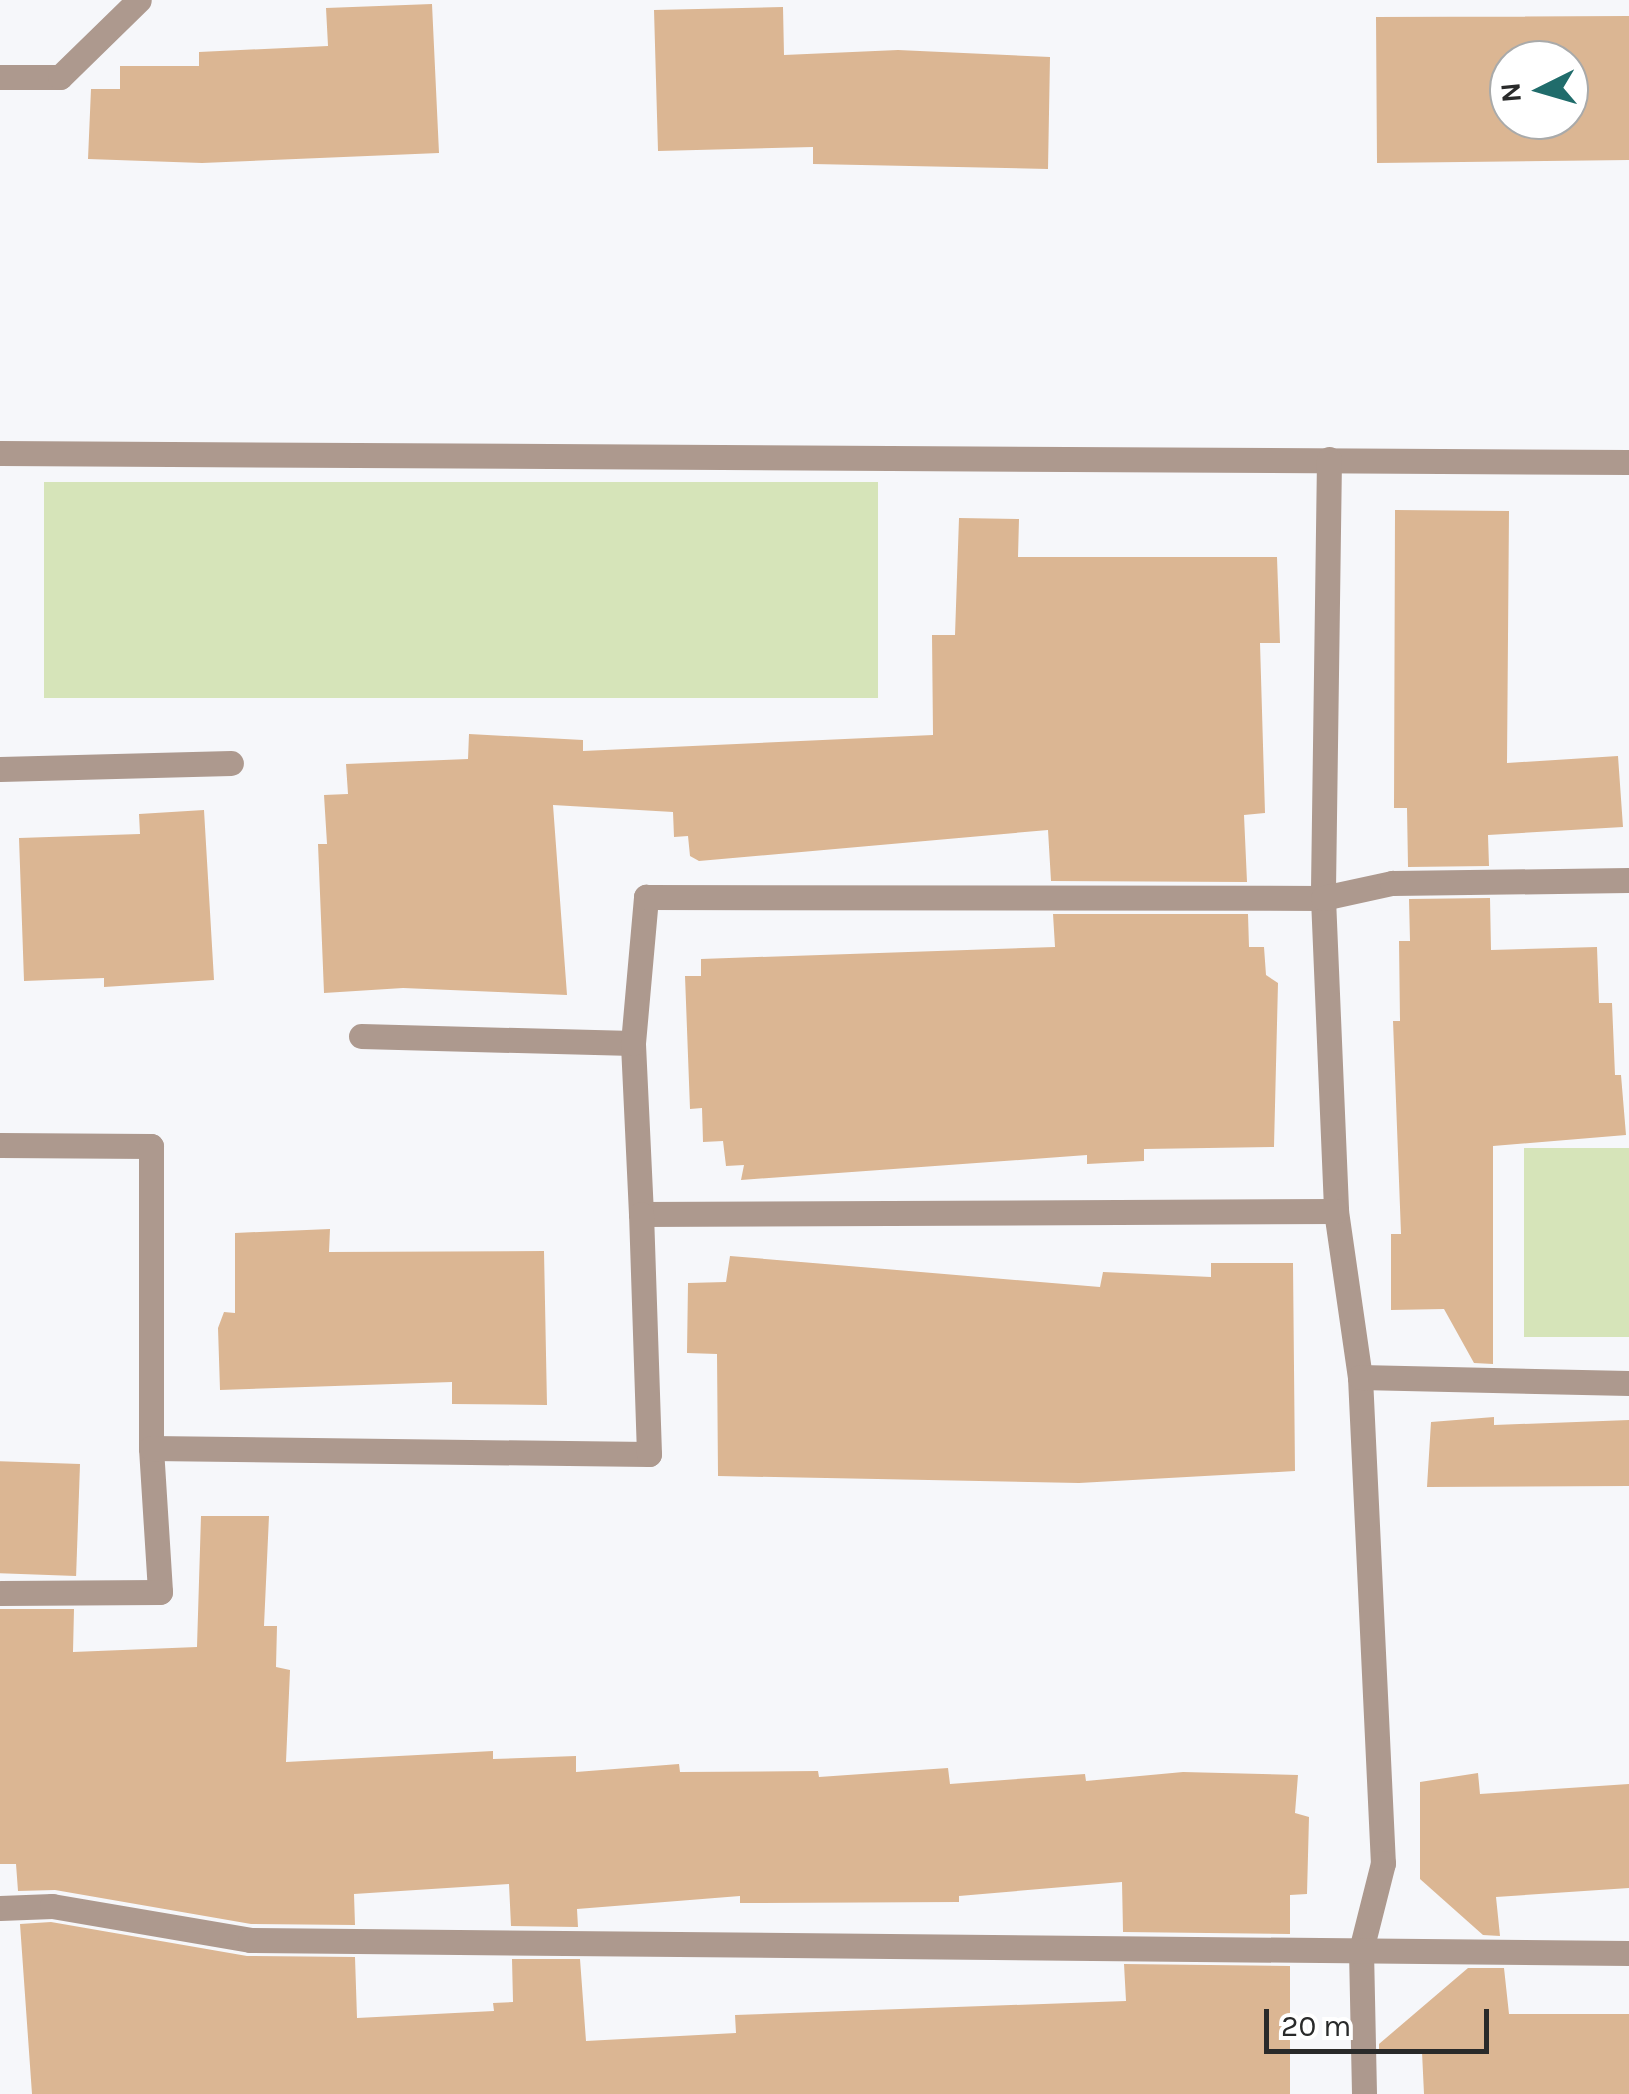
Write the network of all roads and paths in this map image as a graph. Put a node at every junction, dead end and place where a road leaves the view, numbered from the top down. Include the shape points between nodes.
1 (139, 0) edge
2 (0, 77) edge
3 (0, 453) edge
4 (1329, 459) junction
5 (1629, 462) edge
6 (231, 763) dead end
7 (0, 769) edge
8 (1629, 880) edge
9 (1323, 898) junction
10 (361, 1036) dead end
11 (634, 1043) junction
12 (0, 1145) edge
13 (1336, 1211) junction
14 (641, 1214) junction
15 (1360, 1378) junction
16 (1629, 1383) edge
17 (151, 1448) junction
18 (0, 1592) edge
19 (0, 1908) edge
20 (1361, 1950) junction
21 (1629, 1953) edge
22 (1364, 2094) edge

1 - 2 street via 60,77
3 - 4 street
4 - 5 street
4 - 9 street
6 - 7 street
8 - 9 street via 1392,883
9 - 11 street via 646,897
9 - 13 street
10 - 11 street
11 - 14 street
12 - 17 street via 151,1146
13 - 14 street
13 - 15 street
14 - 17 street via 650,1454
15 - 16 street
15 - 20 street via 1384,1863
17 - 18 street via 160,1592
19 - 20 street via 52,1906 250,1940
20 - 21 street
20 - 22 street

